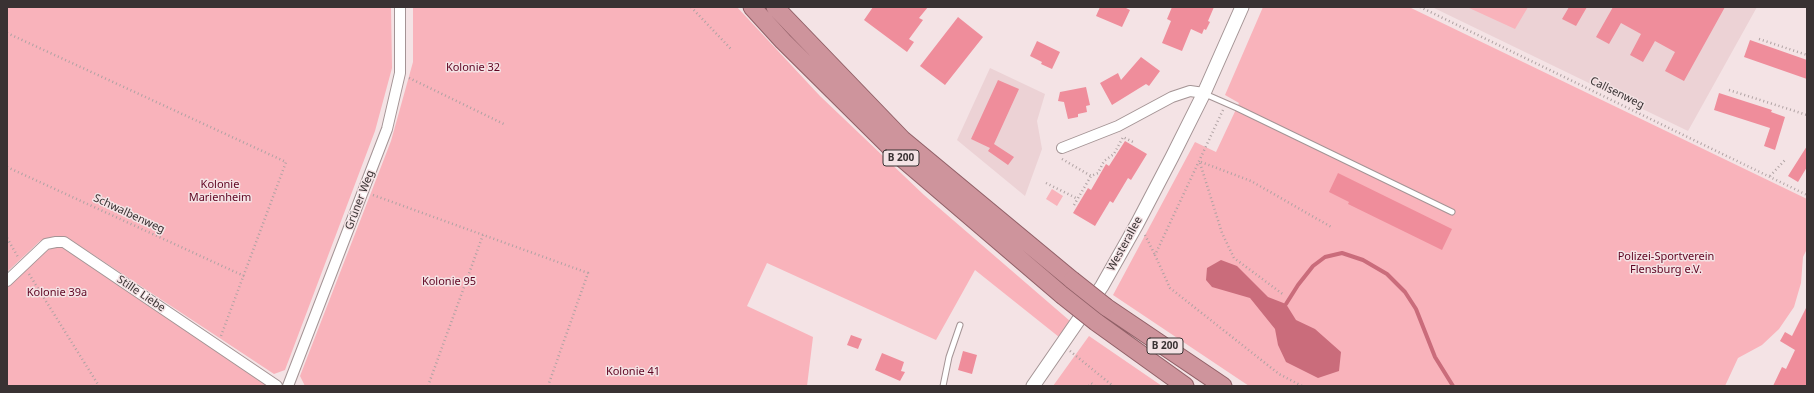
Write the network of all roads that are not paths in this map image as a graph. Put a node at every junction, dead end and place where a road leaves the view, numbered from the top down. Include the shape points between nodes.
1 (400, 7) edge
2 (752, 7) edge
3 (775, 7) edge
4 (1242, 7) edge
5 (1204, 93) junction
6 (1060, 152) road end
7 (1452, 212) dead end
8 (7, 280) edge
9 (960, 325) dead end
10 (277, 386) edge
11 (288, 386) edge
12 (943, 386) edge
13 (1033, 386) edge
14 (1185, 386) edge
15 (1224, 386) edge

1 - 11 street, Grüner Weg via 400,73 387,129
2 - 14 highway, B 200, bridge via 896,153 1062,296
3 - 15 highway, B 200, bridge via 902,138 1106,307
4 - 5 street, Westerallee
5 - 6 street via 1190,91 1172,97 1118,126
5 - 7 lane
5 - 13 street, Westerallee via 1102,286
8 - 10 street, Stille Liebe via 46,244 64,242
9 - 12 lane via 948,357

